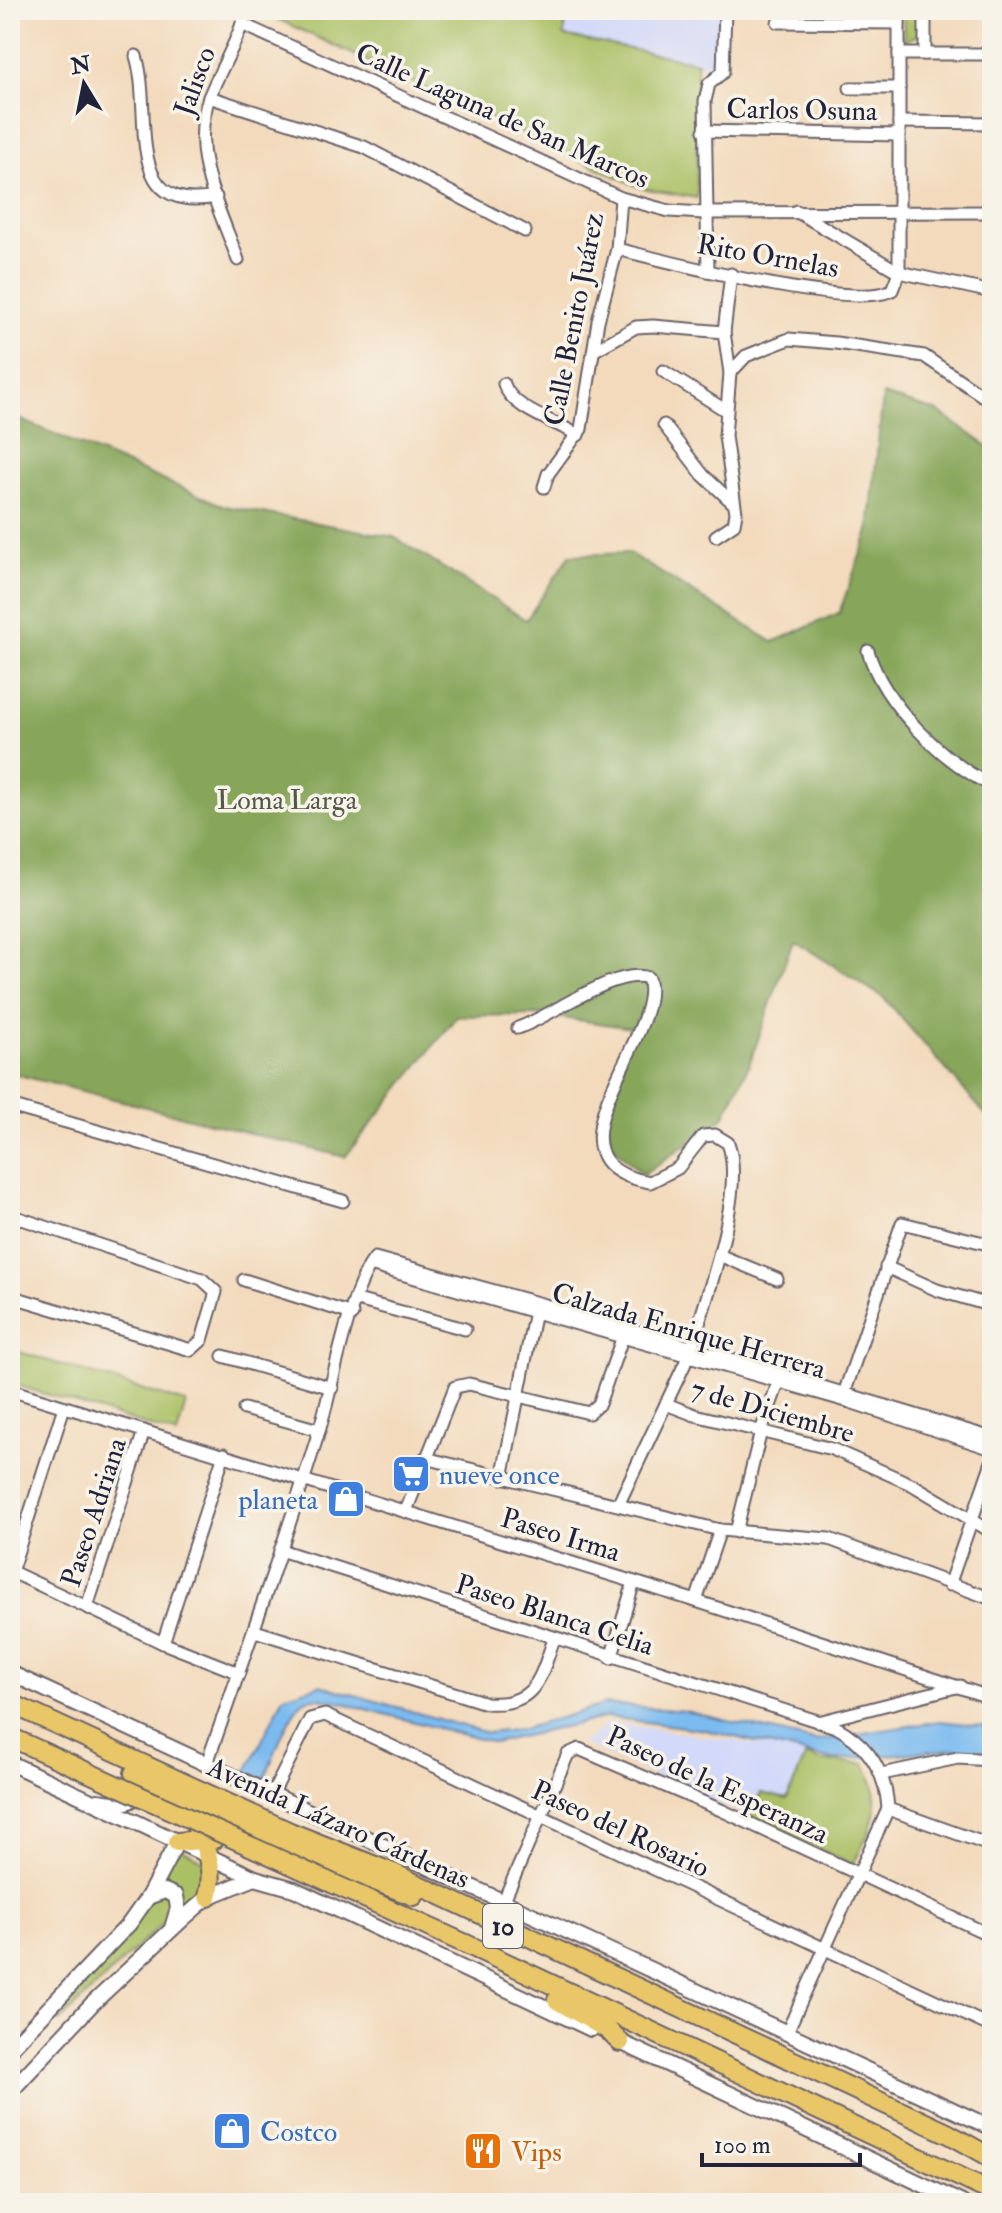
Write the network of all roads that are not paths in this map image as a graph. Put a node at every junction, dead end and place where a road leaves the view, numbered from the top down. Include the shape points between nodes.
1 (246, 10) edge
2 (725, 10) edge
3 (925, 10) edge
4 (899, 16) edge
5 (778, 22) dead end
6 (242, 24) junction
7 (899, 54) junction
8 (925, 54) junction
9 (992, 54) edge
10 (136, 56) dead end
11 (850, 88) dead end
12 (899, 88) junction
13 (209, 97) junction
14 (992, 123) edge
15 (899, 128) junction
16 (704, 131) junction
17 (216, 197) junction
18 (621, 198) junction
19 (795, 211) junction
20 (897, 211) junction
21 (992, 212) edge
22 (704, 213) junction
23 (525, 231) dead end
24 (617, 249) junction
25 (238, 260) dead end
26 (708, 271) junction
27 (899, 272) junction
28 (731, 274) junction
29 (989, 290) edge
30 (724, 332) junction
31 (595, 350) junction
32 (663, 371) dead end
33 (730, 373) junction
34 (504, 384) dead end
35 (992, 402) edge
36 (725, 410) junction
37 (664, 425) dead end
38 (578, 435) junction
39 (544, 487) dead end
40 (733, 503) junction
41 (716, 536) dead end
42 (868, 651) dead end
43 (992, 786) edge
44 (518, 1028) dead end
45 (12, 1106) edge
46 (343, 1201) dead end
47 (10, 1215) edge
48 (992, 1245) edge
49 (719, 1255) junction
50 (372, 1261) junction
51 (886, 1267) junction
52 (777, 1279) dead end
53 (244, 1280) dead end
54 (10, 1296) edge
55 (357, 1300) junction
56 (992, 1306) edge
57 (535, 1311) junction
58 (352, 1314) junction
59 (465, 1329) dead end
60 (623, 1336) junction
61 (690, 1351) junction
62 (223, 1356) dead end
63 (780, 1378) junction
64 (332, 1388) junction
65 (10, 1390) edge
66 (845, 1391) junction
67 (518, 1395) junction
68 (666, 1404) junction
69 (64, 1407) junction
70 (244, 1409) dead end
71 (319, 1430) junction
72 (144, 1431) junction
73 (761, 1431) junction
74 (992, 1438) edge
75 (992, 1449) edge
76 (224, 1454) junction
77 (425, 1458) junction
78 (992, 1462) edge
79 (502, 1478) junction
80 (304, 1479) junction
81 (619, 1503) junction
82 (406, 1511) junction
83 (973, 1521) junction
84 (720, 1530) junction
85 (736, 1532) junction
86 (992, 1532) edge
87 (280, 1550) junction
88 (10, 1571) edge
89 (634, 1582) junction
90 (949, 1585) junction
91 (992, 1599) edge
92 (696, 1601) junction
93 (87, 1607) junction
94 (255, 1631) junction
95 (554, 1639) junction
96 (163, 1643) junction
97 (611, 1658) junction
98 (10, 1673) edge
99 (239, 1673) junction
100 (960, 1686) junction
101 (992, 1698) edge
102 (10, 1703) edge
103 (28, 1712) junction
104 (817, 1722) junction
105 (10, 1737) edge
106 (992, 1760) edge
107 (10, 1763) edge
108 (206, 1766) junction
109 (880, 1770) junction
110 (137, 1774) junction
111 (78, 1796) junction
112 (271, 1797) junction
113 (182, 1798) junction
114 (888, 1809) junction
115 (540, 1817) junction
116 (224, 1818) junction
117 (259, 1836) junction
118 (202, 1841) junction
119 (177, 1842) junction
120 (992, 1846) edge
121 (319, 1856) junction
122 (860, 1876) junction
123 (255, 1878) junction
124 (294, 1889) junction
125 (148, 1897) junction
126 (208, 1897) junction
127 (504, 1900) junction
128 (469, 1910) junction
129 (172, 1929) junction
130 (992, 1936) edge
131 (824, 1950) junction
132 (486, 1954) junction
133 (58, 2000) junction
134 (992, 2027) edge
135 (787, 2032) junction
136 (61, 2035) junction
137 (620, 2042) junction
138 (10, 2049) edge
139 (10, 2092) edge
140 (992, 2128) edge
141 (992, 2158) edge
142 (992, 2192) edge
143 (962, 2203) edge

1 - 6 street, Jalisco
2 - 16 street via 723,72 707,88
3 - 8 street
4 - 5 street
4 - 7 street
6 - 13 street, Jalisco
6 - 18 street, Calle Laguna de San Marcos
7 - 8 street
7 - 12 street
8 - 9 street
10 - 17 street via 153,178 171,197
11 - 12 street
12 - 15 street
13 - 17 street, Jalisco via 200,136
13 - 23 street via 364,147
14 - 15 street, Carlos Osuna
15 - 16 street, Carlos Osuna
15 - 20 street
16 - 22 street
17 - 25 street, Jalisco
18 - 22 street, Calle Laguna de San Marcos via 669,211
18 - 24 street, Calle Benito Juárez
19 - 20 street, Calle Laguna de San Marcos
19 - 22 street, Calle Laguna de San Marcos
19 - 27 street
20 - 21 street, Calle Laguna de San Marcos
20 - 27 street
22 - 26 street
24 - 26 street, Rito Ornelas
24 - 31 street, Calle Benito Juárez
26 - 28 street, Rito Ornelas
27 - 28 street, Rito Ornelas via 892,290 872,294 789,288
27 - 29 street
28 - 30 street
30 - 31 street via 636,327
30 - 33 street
31 - 38 street, Calle Benito Juárez
32 - 36 street
33 - 35 street via 746,356 789,339 836,343 924,356
33 - 36 street
34 - 38 street via 523,406
36 - 40 street
37 - 40 street
38 - 39 street, Calle Benito Juárez
40 - 41 street via 734,524
42 - 43 street via 888,693 962,770
44 - 49 street via 609,983 635,975 648,978 645,1012 601,1125 604,1153 619,1175 650,1182 678,1168 696,1142 709,1134 728,1143 729,1204
45 - 46 street
47 - 54 street via 202,1279 216,1292 202,1340 191,1350
48 - 51 street via 902,1223
49 - 52 street
49 - 61 street
50 - 55 street
50 - 57 street, Calzada Enrique Herrera
50 - 61 street, Calzada Enrique Herrera
51 - 56 street
51 - 66 street
53 - 58 street
55 - 58 street
55 - 59 street
57 - 60 street, Calzada Enrique Herrera
57 - 67 street
58 - 64 street
60 - 61 street, Calzada Enrique Herrera
60 - 67 street via 599,1404 589,1413
61 - 63 street, Calzada Enrique Herrera
61 - 68 street
62 - 64 street
63 - 66 street, Calzada Enrique Herrera
63 - 73 street
63 - 75 street, Calzada Enrique Herrera
64 - 71 street
65 - 69 street, Paseo Irma
66 - 74 street, Calzada Enrique Herrera
67 - 77 street via 469,1384 455,1387
67 - 79 street
68 - 73 street, 7 de Diciembre
68 - 81 street
69 - 72 street, Paseo Irma
69 - 88 street
70 - 71 street
71 - 80 street
72 - 76 street, Paseo Irma
72 - 93 street, Paseo Adriana
73 - 83 street, 7 de Diciembre via 866,1463 954,1506
73 - 85 street
76 - 80 street, Paseo Irma
76 - 96 street
77 - 79 street
77 - 82 street
78 - 83 street
79 - 81 street
80 - 82 street, Paseo Irma
80 - 87 street
81 - 84 street
82 - 89 street, Paseo Irma
83 - 86 street, 7 de Diciembre
83 - 90 street
84 - 85 street
84 - 92 street
85 - 90 street via 829,1539
87 - 94 street
87 - 95 street, Paseo Blanca Celia
88 - 93 street
89 - 92 street, Paseo Irma
89 - 97 street
90 - 91 street
92 - 100 street, Paseo Irma
93 - 96 street
94 - 95 street via 486,1703 504,1704 533,1689
94 - 99 street
95 - 97 street, Paseo Blanca Celia
96 - 99 street
97 - 104 street, Paseo Blanca Celia
98 - 108 street, Avenida Lázaro Cárdenas
99 - 108 street
100 - 101 street, Paseo Irma
100 - 104 street
102 - 103 highway, Avenida Lázaro Cárdenas / 10
103 - 110 highway via 52,1732
103 - 128 highway, Avenida Lázaro Cárdenas / 10
104 - 109 street, Paseo Blanca Celia via 836,1727 857,1742
105 - 132 highway, Avenida Lázaro Cárdenas / 10, bridge
106 - 109 street via 958,1758
107 - 111 street
108 - 112 street, Avenida Lázaro Cárdenas
109 - 114 street
110 - 111 street via 139,1792 129,1802
110 - 113 highway
111 - 119 street
112 - 115 street, Paseo del Rosario via 310,1719 325,1715
112 - 127 street, Avenida Lázaro Cárdenas
113 - 116 highway
113 - 118 highway
114 - 120 street
114 - 122 street
115 - 122 street, Paseo de la Esperanza via 568,1754 586,1749
115 - 127 street, Paseo de la Esperanza
115 - 131 street, Paseo del Rosario
116 - 117 highway
116 - 118 highway
117 - 118 highway
117 - 121 highway
118 - 119 highway
118 - 119 street
118 - 123 street
118 - 126 highway via 212,1879
119 - 125 street
121 - 124 street via 293,1865
121 - 128 highway via 452,1912
122 - 130 street, Paseo de la Esperanza
122 - 131 street
123 - 124 street
123 - 126 street
124 - 137 street
125 - 129 street via 165,1891 176,1896
125 - 133 street
126 - 129 street
127 - 135 street, Avenida Lázaro Cárdenas
128 - 141 highway, Avenida Lázaro Cárdenas / 10
129 - 136 street
131 - 134 street, Paseo del Rosario
131 - 135 street
132 - 137 highway via 507,1974 591,2019
132 - 142 highway, Avenida Lázaro Cárdenas / 10
133 - 136 street via 50,2021
133 - 138 street
135 - 140 street, Avenida Lázaro Cárdenas
136 - 139 street
137 - 143 street

